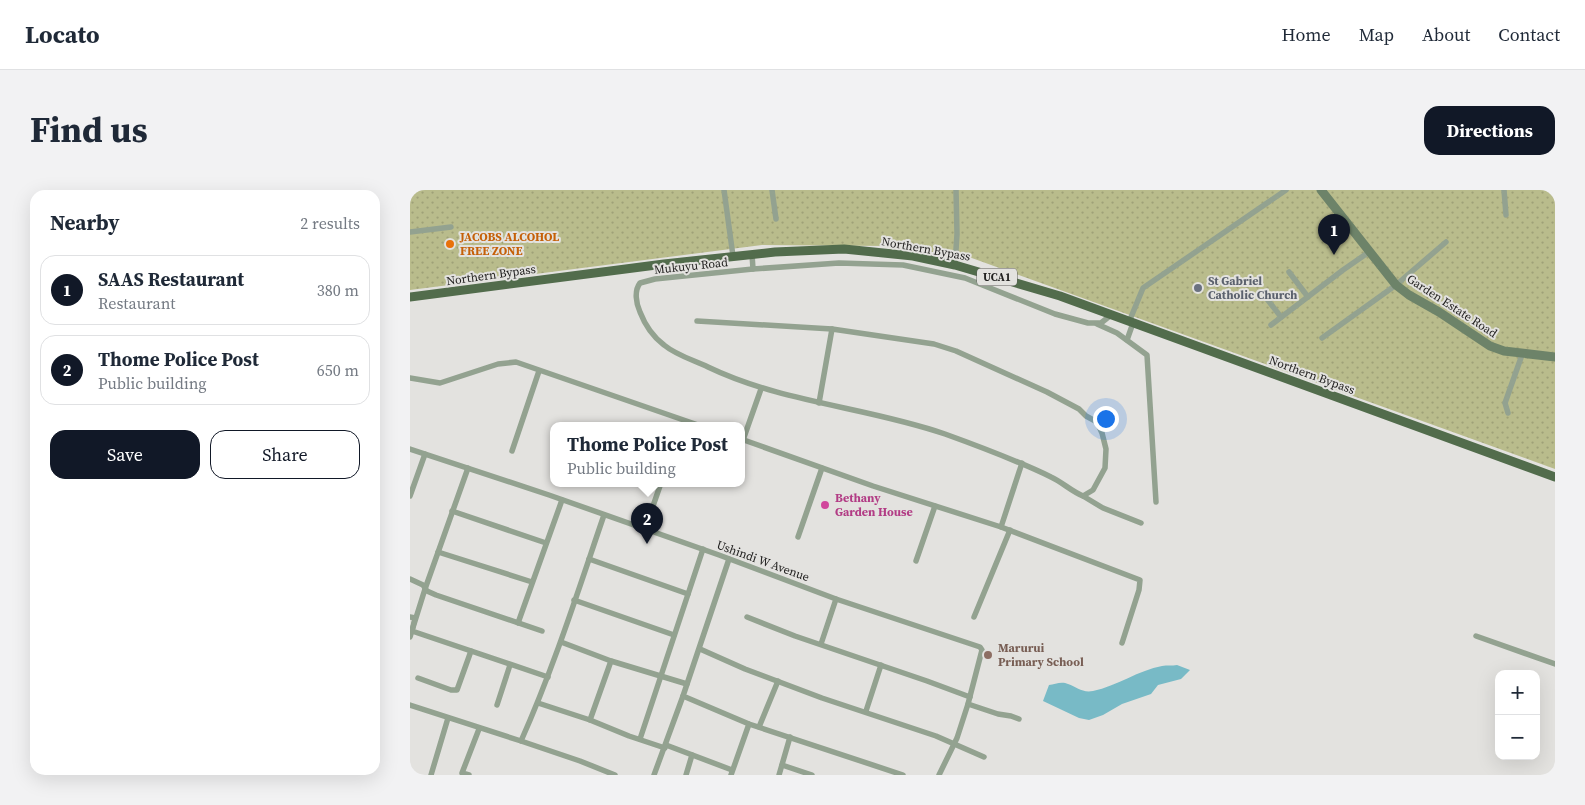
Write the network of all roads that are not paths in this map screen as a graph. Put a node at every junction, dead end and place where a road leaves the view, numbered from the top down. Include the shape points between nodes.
1 (724, 190) edge
2 (772, 190) edge
3 (956, 190) edge
4 (1286, 190) edge
5 (1321, 190) edge
6 (1504, 190) edge
7 (1506, 215) dead end
8 (776, 220) dead end
9 (451, 227) dead end
10 (410, 232) edge
11 (1446, 242) dead end
12 (861, 250) junction
13 (1369, 252) junction
14 (752, 254) junction
15 (733, 256) junction
16 (861, 263) junction
17 (955, 265) junction
18 (967, 268) junction
19 (753, 269) junction
20 (1289, 272) dead end
21 (965, 278) junction
22 (1396, 285) junction
23 (1308, 297) junction
24 (410, 298) edge
25 (1267, 299) dead end
26 (1111, 315) junction
27 (1281, 317) junction
28 (698, 321) dead end
29 (1131, 323) junction
30 (1097, 324) junction
31 (1271, 325) dead end
32 (832, 329) junction
33 (1322, 338) dead end
34 (1127, 340) junction
35 (1523, 352) junction
36 (1555, 357) edge
37 (539, 370) junction
38 (410, 378) edge
39 (761, 389) junction
40 (819, 403) junction
41 (1508, 413) dead end
42 (678, 422) edge
43 (745, 432) edge
44 (745, 441) edge
45 (410, 449) edge
46 (512, 451) dead end
47 (425, 454) junction
48 (1022, 463) junction
49 (468, 468) junction
50 (822, 468) junction
51 (1555, 477) edge
52 (660, 487) edge
53 (410, 496) edge
54 (1083, 496) junction
55 (562, 500) junction
56 (1156, 502) dead end
57 (935, 506) junction
58 (452, 510) junction
59 (604, 515) junction
60 (1142, 523) dead end
61 (1001, 527) junction
62 (645, 530) junction
63 (1010, 530) junction
64 (798, 537) dead end
65 (546, 543) junction
66 (703, 549) junction
67 (438, 552) junction
68 (589, 558) junction
69 (729, 559) junction
70 (916, 561) dead end
71 (410, 579) edge
72 (532, 582) junction
73 (425, 589) junction
74 (688, 594) junction
75 (836, 599) junction
76 (574, 600) junction
77 (410, 617) edge
78 (746, 617) dead end
79 (974, 617) dead end
80 (518, 623) junction
81 (542, 631) dead end
82 (411, 634) edge
83 (674, 635) junction
84 (1476, 636) dead end
85 (561, 642) junction
86 (1122, 643) dead end
87 (821, 644) junction
88 (700, 649) junction
89 (471, 651) junction
90 (612, 661) junction
91 (1555, 664) edge
92 (510, 665) junction
93 (881, 665) junction
94 (660, 675) junction
95 (548, 677) junction
96 (418, 678) dead end
97 (778, 681) junction
98 (687, 684) junction
99 (683, 696) junction
100 (969, 701) junction
101 (538, 703) junction
102 (410, 705) edge
103 (497, 705) dead end
104 (866, 711) junction
105 (448, 718) junction
106 (1018, 719) dead end
107 (590, 720) junction
108 (749, 724) junction
109 (759, 727) junction
110 (479, 729) junction
111 (790, 737) junction
112 (640, 739) junction
113 (520, 741) junction
114 (954, 745) junction
115 (666, 746) junction
116 (692, 755) junction
117 (984, 757) dead end
118 (782, 765) junction
119 (732, 773) edge
120 (462, 774) edge
121 (900, 774) edge
122 (431, 775) edge
123 (469, 775) edge
124 (615, 775) edge
125 (654, 775) edge
126 (686, 775) edge
127 (779, 775) edge
128 (812, 775) edge
129 (939, 775) edge

1 - 15 street
2 - 8 street
3 - 17 street
4 - 29 street via 1143,288
5 - 13 street, Garden Estate Road
6 - 7 street
9 - 10 street
11 - 22 street
12 - 14 main road, Northern Bypass / UCA1
12 - 16 street
12 - 17 main road, Northern Bypass / UCA1
13 - 22 street, Garden Estate Road
13 - 23 street
14 - 15 main road, Northern Bypass / UCA1
14 - 19 street
15 - 24 main road, Northern Bypass / UCA1
16 - 19 street, Mukuyu Road
16 - 21 street, Mukuyu Road via 911,266
17 - 18 main road, Northern Bypass / UCA1
18 - 21 street
18 - 26 main road, Northern Bypass / UCA1
19 - 39 street, Mukuyu Road via 645,281 636,291 643,321 665,347
20 - 23 street
21 - 30 street, Mukuyu Road via 1055,314
22 - 33 street
22 - 35 street, Garden Estate Road via 1490,346
23 - 27 street
25 - 27 street
26 - 29 main road, Northern Bypass / UCA1
26 - 30 street
27 - 31 street
28 - 32 street
29 - 34 street
29 - 51 main road, Northern Bypass / UCA1
30 - 34 street, Mukuyu Road
32 - 40 street
32 - 54 street via 956,351 1079,408 1099,425 1106,449 1106,464 1101,476 1092,490
34 - 56 street, Mukuyu Road via 1148,358
35 - 36 street, Garden Estate Road
35 - 41 street via 1505,404
37 - 38 street via 512,362 440,383
37 - 42 street
37 - 46 street
39 - 40 street, Mukuyu Road
39 - 43 street
40 - 48 street, Mukuyu Road via 945,434
44 - 50 street
45 - 47 street, Ushindi W Avenue
47 - 49 street, Ushindi W Avenue
47 - 53 street
48 - 54 street, Mukuyu Road
48 - 61 street
49 - 55 street, Ushindi W Avenue
49 - 58 street
50 - 57 street
50 - 64 street
52 - 62 street
54 - 60 street, Mukuyu Road via 1103,508
55 - 59 street, Ushindi W Avenue
55 - 65 street
57 - 61 street
57 - 70 street
58 - 65 street
58 - 67 street
59 - 62 street, Ushindi W Avenue
59 - 68 street
61 - 63 street
62 - 66 street, Ushindi W Avenue
63 - 79 street
63 - 86 street via 1140,580
65 - 72 street
66 - 69 street, Ushindi W Avenue
66 - 74 street
67 - 72 street
67 - 73 street
68 - 74 street
68 - 76 street
69 - 75 street, Ushindi W Avenue
69 - 88 street
71 - 73 street
72 - 80 street
73 - 80 street
73 - 82 street
74 - 83 street
75 - 87 street
75 - 100 street, Ushindi W Avenue via 980,647 982,654
76 - 83 street
76 - 85 street
77 - 82 street via 415,618
78 - 87 street
80 - 81 street
82 - 89 street
83 - 94 street
84 - 91 street
85 - 90 street
85 - 95 street
87 - 93 street
88 - 97 street
88 - 98 street
89 - 92 street
89 - 96 street via 457,690
90 - 94 street
90 - 107 street
92 - 95 street
92 - 103 street
93 - 100 street
93 - 104 street
94 - 98 street
94 - 112 street
95 - 101 street
97 - 104 street
97 - 109 street
98 - 99 street
99 - 108 street
99 - 115 street
100 - 106 street
100 - 114 street, Ushindi W Avenue
101 - 107 street
101 - 113 street
102 - 105 street
104 - 114 street
105 - 110 street
105 - 122 street
107 - 112 street
108 - 109 street
108 - 119 street
109 - 111 street
110 - 113 street
110 - 120 street
111 - 118 street
111 - 121 street
112 - 115 street
113 - 124 street
114 - 117 street
114 - 129 street, Ushindi W Avenue
115 - 116 street
115 - 125 street
116 - 119 street
116 - 126 street
118 - 127 street
118 - 128 street
120 - 123 street

